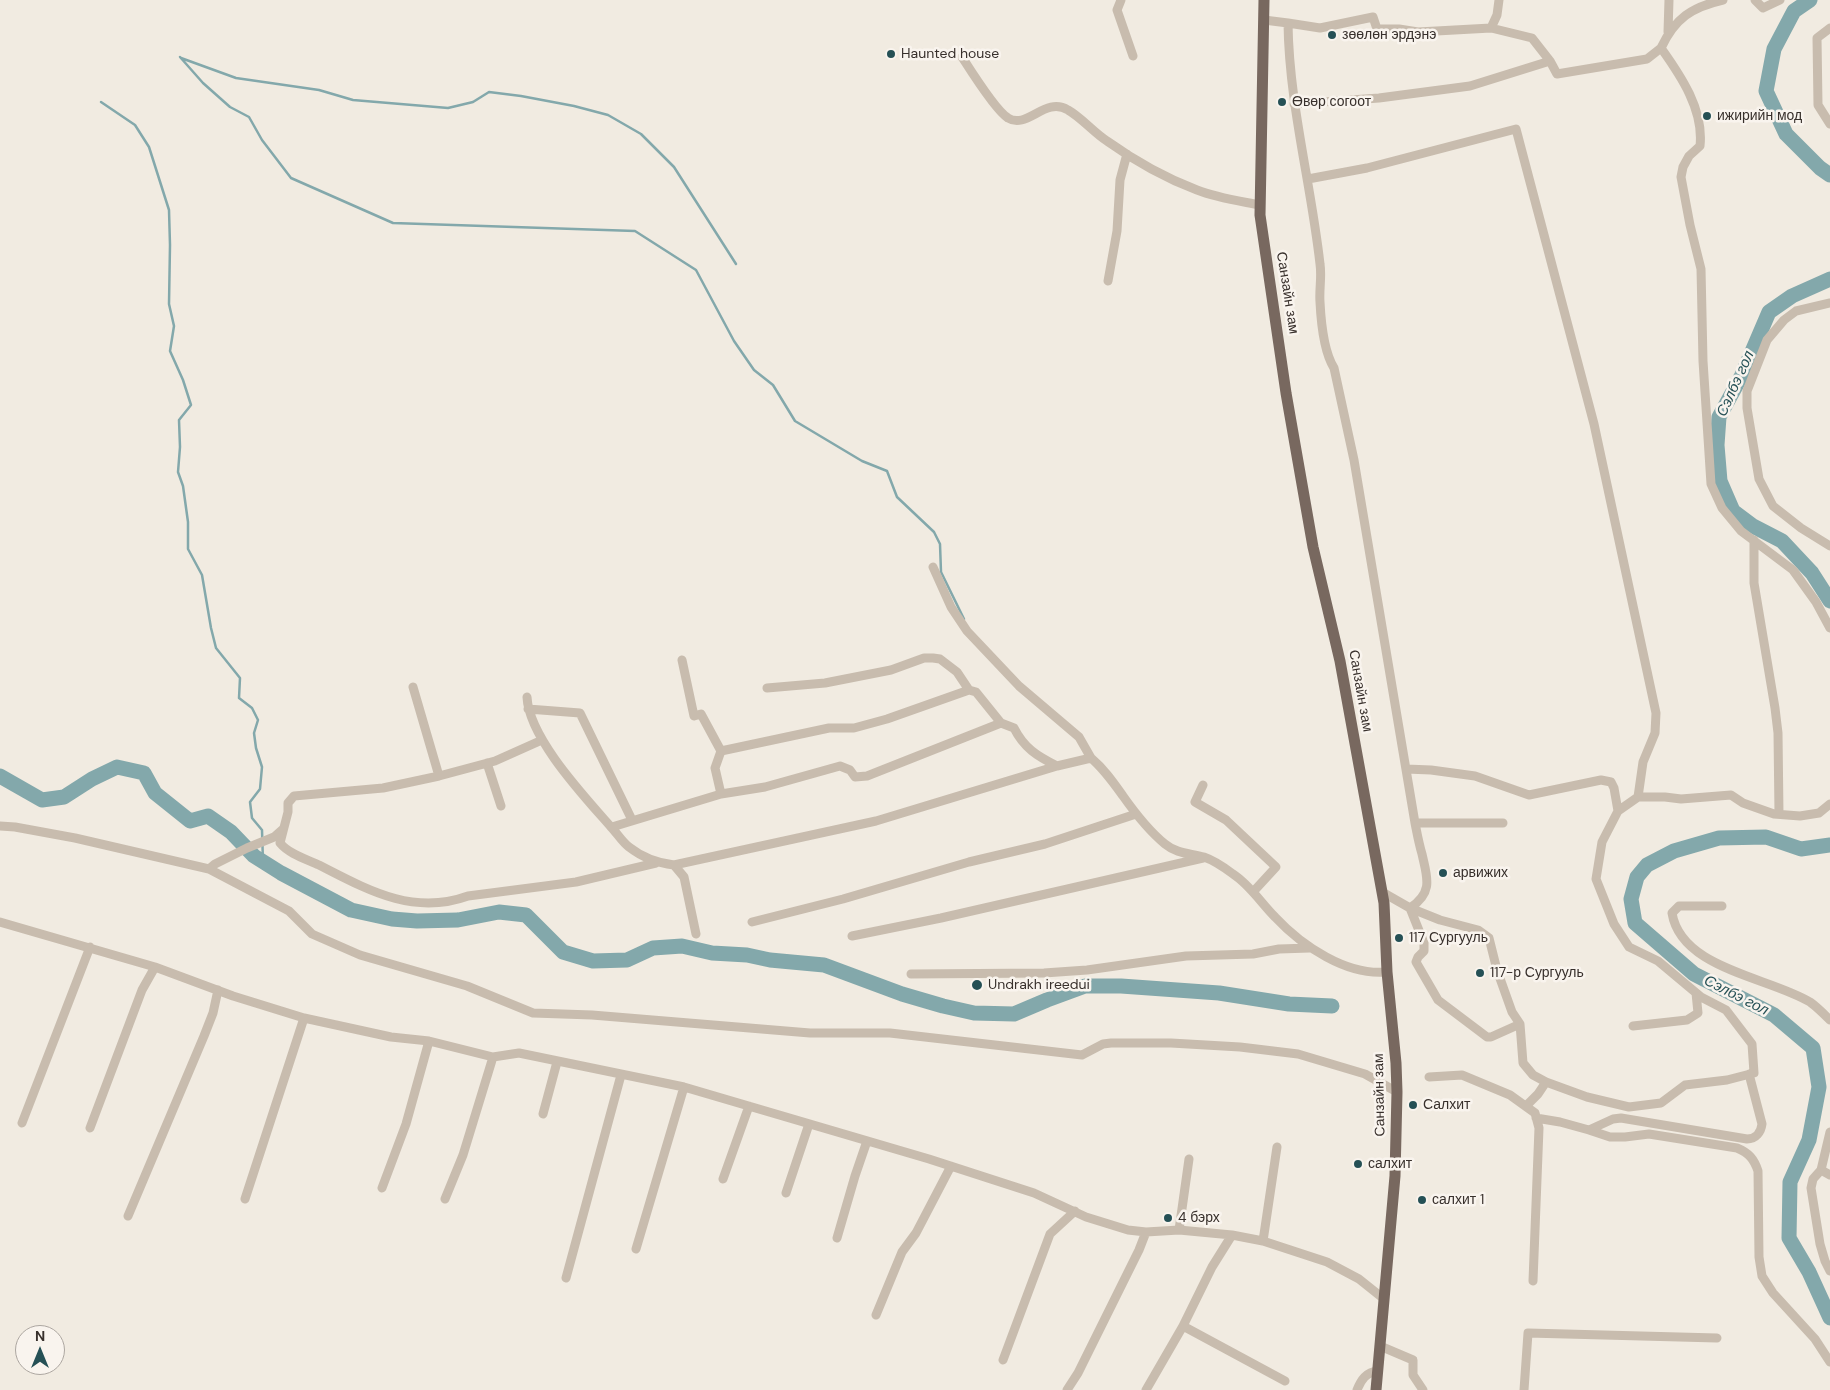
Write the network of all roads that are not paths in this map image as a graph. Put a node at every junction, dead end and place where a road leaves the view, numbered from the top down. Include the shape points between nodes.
1 (1121, 0) edge
2 (1264, 0) edge
3 (1499, 0) edge
4 (1669, 0) edge
5 (1723, 0) edge
6 (1755, 0) edge
7 (1780, 0) edge
8 (1264, 20) junction
9 (1288, 23) junction
10 (1490, 28) junction
11 (1830, 28) edge
12 (1668, 32) junction
13 (1661, 48) junction
14 (1133, 56) dead end
15 (962, 58) dead end
16 (1550, 61) junction
17 (1294, 104) junction
18 (1830, 124) edge
19 (1127, 154) junction
20 (1308, 179) junction
21 (1260, 206) junction
22 (1108, 280) dead end
23 (1830, 303) edge
24 (1754, 540) junction
25 (1830, 546) edge
26 (933, 567) dead end
27 (1830, 628) edge
28 (682, 660) dead end
29 (413, 687) dead end
30 (767, 688) dead end
31 (969, 690) junction
32 (527, 697) dead end
33 (528, 709) junction
34 (1002, 723) junction
35 (542, 740) junction
36 (721, 751) junction
37 (1091, 758) junction
38 (488, 763) junction
39 (1057, 766) junction
40 (1406, 769) junction
41 (439, 776) junction
42 (1203, 784) dead end
43 (721, 794) junction
44 (1638, 797) junction
45 (1830, 804) edge
46 (501, 806) dead end
47 (1618, 811) junction
48 (1136, 814) junction
49 (1779, 814) junction
50 (632, 820) junction
51 (1415, 823) junction
52 (1503, 823) dead end
53 (0, 826) edge
54 (612, 827) junction
55 (283, 828) junction
56 (1206, 858) junction
57 (656, 863) junction
58 (674, 865) junction
59 (209, 869) junction
60 (1253, 892) junction
61 (1382, 892) junction
62 (1722, 906) dead end
63 (1410, 908) junction
64 (0, 922) edge
65 (752, 922) dead end
66 (696, 934) dead end
67 (852, 936) dead end
68 (90, 947) junction
69 (1310, 948) junction
70 (155, 967) junction
71 (1387, 972) junction
72 (911, 974) dead end
73 (218, 990) junction
74 (1696, 993) junction
75 (304, 1018) junction
76 (1830, 1020) edge
77 (1520, 1024) junction
78 (1633, 1026) dead end
79 (429, 1041) junction
80 (493, 1057) junction
81 (557, 1062) junction
82 (1749, 1074) junction
83 (621, 1075) junction
84 (1429, 1077) dead end
85 (1546, 1082) junction
86 (684, 1087) junction
87 (1397, 1092) junction
88 (748, 1106) junction
89 (1526, 1106) junction
90 (543, 1114) dead end
91 (1536, 1118) junction
92 (22, 1123) dead end
93 (809, 1124) junction
94 (90, 1128) dead end
95 (1589, 1130) junction
96 (1830, 1132) edge
97 (867, 1141) junction
98 (1277, 1147) dead end
99 (1189, 1159) dead end
100 (951, 1166) junction
101 (1821, 1170) junction
102 (1830, 1175) edge
103 (723, 1179) dead end
104 (382, 1188) dead end
105 (786, 1193) dead end
106 (245, 1199) dead end
107 (446, 1199) dead end
108 (1075, 1211) junction
109 (128, 1216) dead end
110 (1179, 1230) junction
111 (1146, 1232) junction
112 (1232, 1235) junction
113 (837, 1238) dead end
114 (1263, 1241) junction
115 (636, 1249) dead end
116 (1830, 1271) edge
117 (566, 1278) dead end
118 (1533, 1281) dead end
119 (1384, 1299) junction
120 (876, 1315) dead end
121 (1183, 1326) junction
122 (1717, 1338) dead end
123 (1380, 1346) junction
124 (1003, 1360) dead end
125 (1830, 1362) edge
126 (1378, 1371) junction
127 (1285, 1381) dead end
128 (1067, 1390) edge
129 (1146, 1390) edge
130 (1357, 1390) edge
131 (1376, 1390) edge
132 (1423, 1390) edge
133 (1524, 1390) edge

1 - 14 street via 1117,10
2 - 8 main road, Санзайн зам
3 - 10 street via 1498,15
4 - 12 street
5 - 12 street via 1688,12
6 - 7 street via 1764,8
8 - 9 street
8 - 21 main road, Санзайн зам
9 - 10 street via 1320,28 1373,17 1377,29 1418,32
9 - 17 street
10 - 16 street via 1532,38
11 - 18 street via 1817,38 1818,105
12 - 13 street
13 - 16 street via 1647,59 1557,74
13 - 24 street via 1688,90 1702,134 1700,146 1689,156 1681,177 1701,269 1711,484 1722,508 1741,531
15 - 19 street via 1013,121 1021,121 1052,105 1068,109
16 - 17 street via 1470,86 1379,98
17 - 20 street
19 - 21 street via 1154,171 1199,191
19 - 22 street via 1120,180 1117,231
20 - 40 street via 1321,266 1320,302 1327,358 1334,368 1354,460
20 - 44 street via 1367,168 1516,128 1594,424 1656,713 1655,733 1643,762
21 - 61 main road, Санзайн зам via 1285,383 1312,537 1340,661
23 - 25 street via 1796,311 1767,340 1747,391 1747,408 1759,479 1773,506
24 - 27 street via 1793,570
24 - 49 street via 1754,583 1776,716
26 - 37 street via 951,607 967,631 1019,686 1079,737
28 - 36 street via 694,716 701,714
29 - 41 street
30 - 31 street via 825,683 933,658 957,672
31 - 34 street via 976,692
31 - 36 street via 854,728 829,728
32 - 33 street
33 - 35 street
33 - 50 street via 580,714
34 - 39 street via 1014,728 1034,754
34 - 43 street via 861,778 840,766 765,787
35 - 38 street
35 - 54 street via 584,797
36 - 43 street via 715,768
37 - 39 street
37 - 48 street via 1101,766
38 - 41 street
38 - 46 street
39 - 58 street via 876,820
40 - 47 street via 1475,776 1529,795 1601,780 1611,782
40 - 51 street
41 - 55 street via 383,788 294,796 288,803
42 - 60 street via 1195,802 1226,820 1276,867
43 - 50 street
44 - 47 street
44 - 49 street via 1681,799 1731,795 1744,803
45 - 49 street via 1819,813 1800,816
47 - 74 street via 1602,842 1596,880 1614,924 1629,947 1658,961
48 - 56 street via 1176,852
48 - 65 street via 1045,844
50 - 54 street
51 - 52 street
51 - 63 street via 1428,877 1425,894
53 - 59 street via 75,838
54 - 57 street via 628,846
55 - 57 street via 280,843 283,847 372,892 414,903 576,882
55 - 59 street via 274,837
56 - 60 street via 1234,874
56 - 67 street
57 - 58 street
58 - 66 street via 684,877
59 - 87 street via 289,911 312,934 360,955 467,986 533,1013 810,1033 890,1033 1082,1055 1108,1043 1240,1047 1298,1054 1365,1074
60 - 69 street
61 - 63 street
61 - 71 main road, Санзайн зам
62 - 76 street via 1679,906 1672,913 1674,926 1697,953 1734,972 1811,1002
63 - 77 street via 1478,930 1489,938 1512,1012
63 - 77 street via 1424,943 1424,951 1416,962 1438,1000 1486,1036 1491,1037
64 - 68 street
68 - 70 street
68 - 92 street
69 - 71 street via 1351,968
69 - 72 street via 1186,956 1044,973
70 - 73 street
70 - 94 street via 142,990
71 - 87 main road, Санзайн зам
73 - 75 street
73 - 109 street via 204,1036
74 - 78 street via 1698,1013 1687,1020
74 - 82 street via 1726,1010 1752,1044 1754,1073
75 - 79 street via 392,1038
75 - 106 street
77 - 85 street via 1523,1063 1532,1075
79 - 80 street
79 - 104 street via 406,1124
80 - 81 street via 519,1053
80 - 107 street
81 - 83 street
81 - 90 street
82 - 85 street via 1685,1085 1661,1103 1629,1107 1587,1097
82 - 95 street via 1762,1124 1761,1132 1753,1139 1621,1118
83 - 86 street
83 - 117 street
84 - 89 street via 1462,1076 1510,1095
85 - 89 street
86 - 88 street
86 - 115 street
87 - 119 main road, Санзайн зам via 1395,1176
88 - 93 street
88 - 103 street
89 - 91 street
91 - 95 street
91 - 118 street via 1539,1128
93 - 97 street
93 - 105 street
95 - 125 street via 1610,1137 1649,1134 1737,1148 1749,1154 1758,1171 1762,1276
96 - 101 street
97 - 100 street
97 - 113 street
98 - 114 street
99 - 110 street
100 - 108 street via 1034,1193
100 - 120 street via 916,1233 902,1252
101 - 102 street
101 - 116 street via 1813,1179 1811,1188 1820,1244
108 - 111 street via 1117,1227
108 - 124 street via 1050,1234
110 - 111 street
110 - 112 street
111 - 128 street
112 - 114 street
112 - 121 street
114 - 119 street via 1327,1262 1359,1278
119 - 123 main road, Санзайн зам
121 - 127 street
121 - 129 street
122 - 133 street via 1528,1333
123 - 126 main road, Санзайн зам
123 - 132 street via 1414,1360 1413,1375
126 - 130 street via 1360,1380
126 - 131 main road, Санзайн зам

